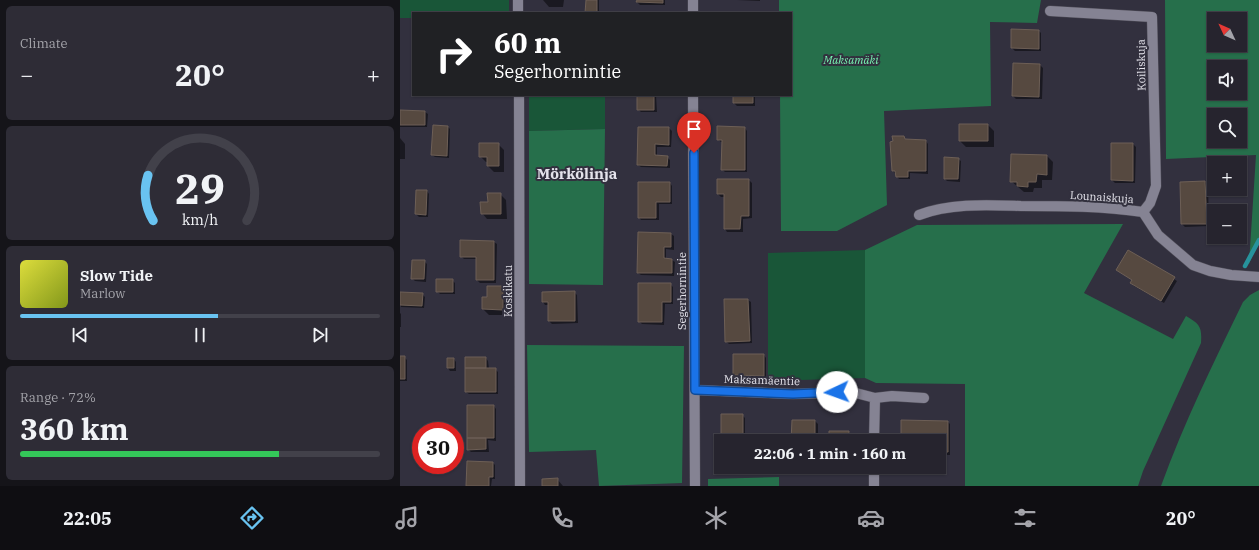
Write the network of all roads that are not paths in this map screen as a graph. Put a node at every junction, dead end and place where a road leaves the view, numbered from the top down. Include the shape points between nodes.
1 (518, 0) edge
2 (693, 0) edge
3 (1050, 11) dead end
4 (518, 12) edge
5 (693, 12) edge
6 (519, 96) edge
7 (694, 96) edge
8 (1143, 212) junction
9 (919, 215) dead end
10 (1259, 277) edge
11 (695, 390) junction
12 (875, 398) junction
13 (924, 398) dead end
14 (874, 434) edge
15 (874, 474) edge
16 (520, 486) edge
17 (695, 486) edge
18 (874, 486) edge

1 - 4 street
2 - 5 street
3 - 8 street, Koiliskuja via 1152,17 1156,186 1150,203
6 - 16 street, Koskikatu
7 - 11 street, Segerhornintie
8 - 9 street, Lounaiskuja via 1085,206 971,205 935,209
8 - 10 street, Lounaiskuja via 1158,235 1193,265 1230,275
11 - 12 street, Maksamäentie via 793,394 852,392
11 - 17 street, Segerhornintie
12 - 13 street, Maksamäentie
12 - 14 street
15 - 18 street

